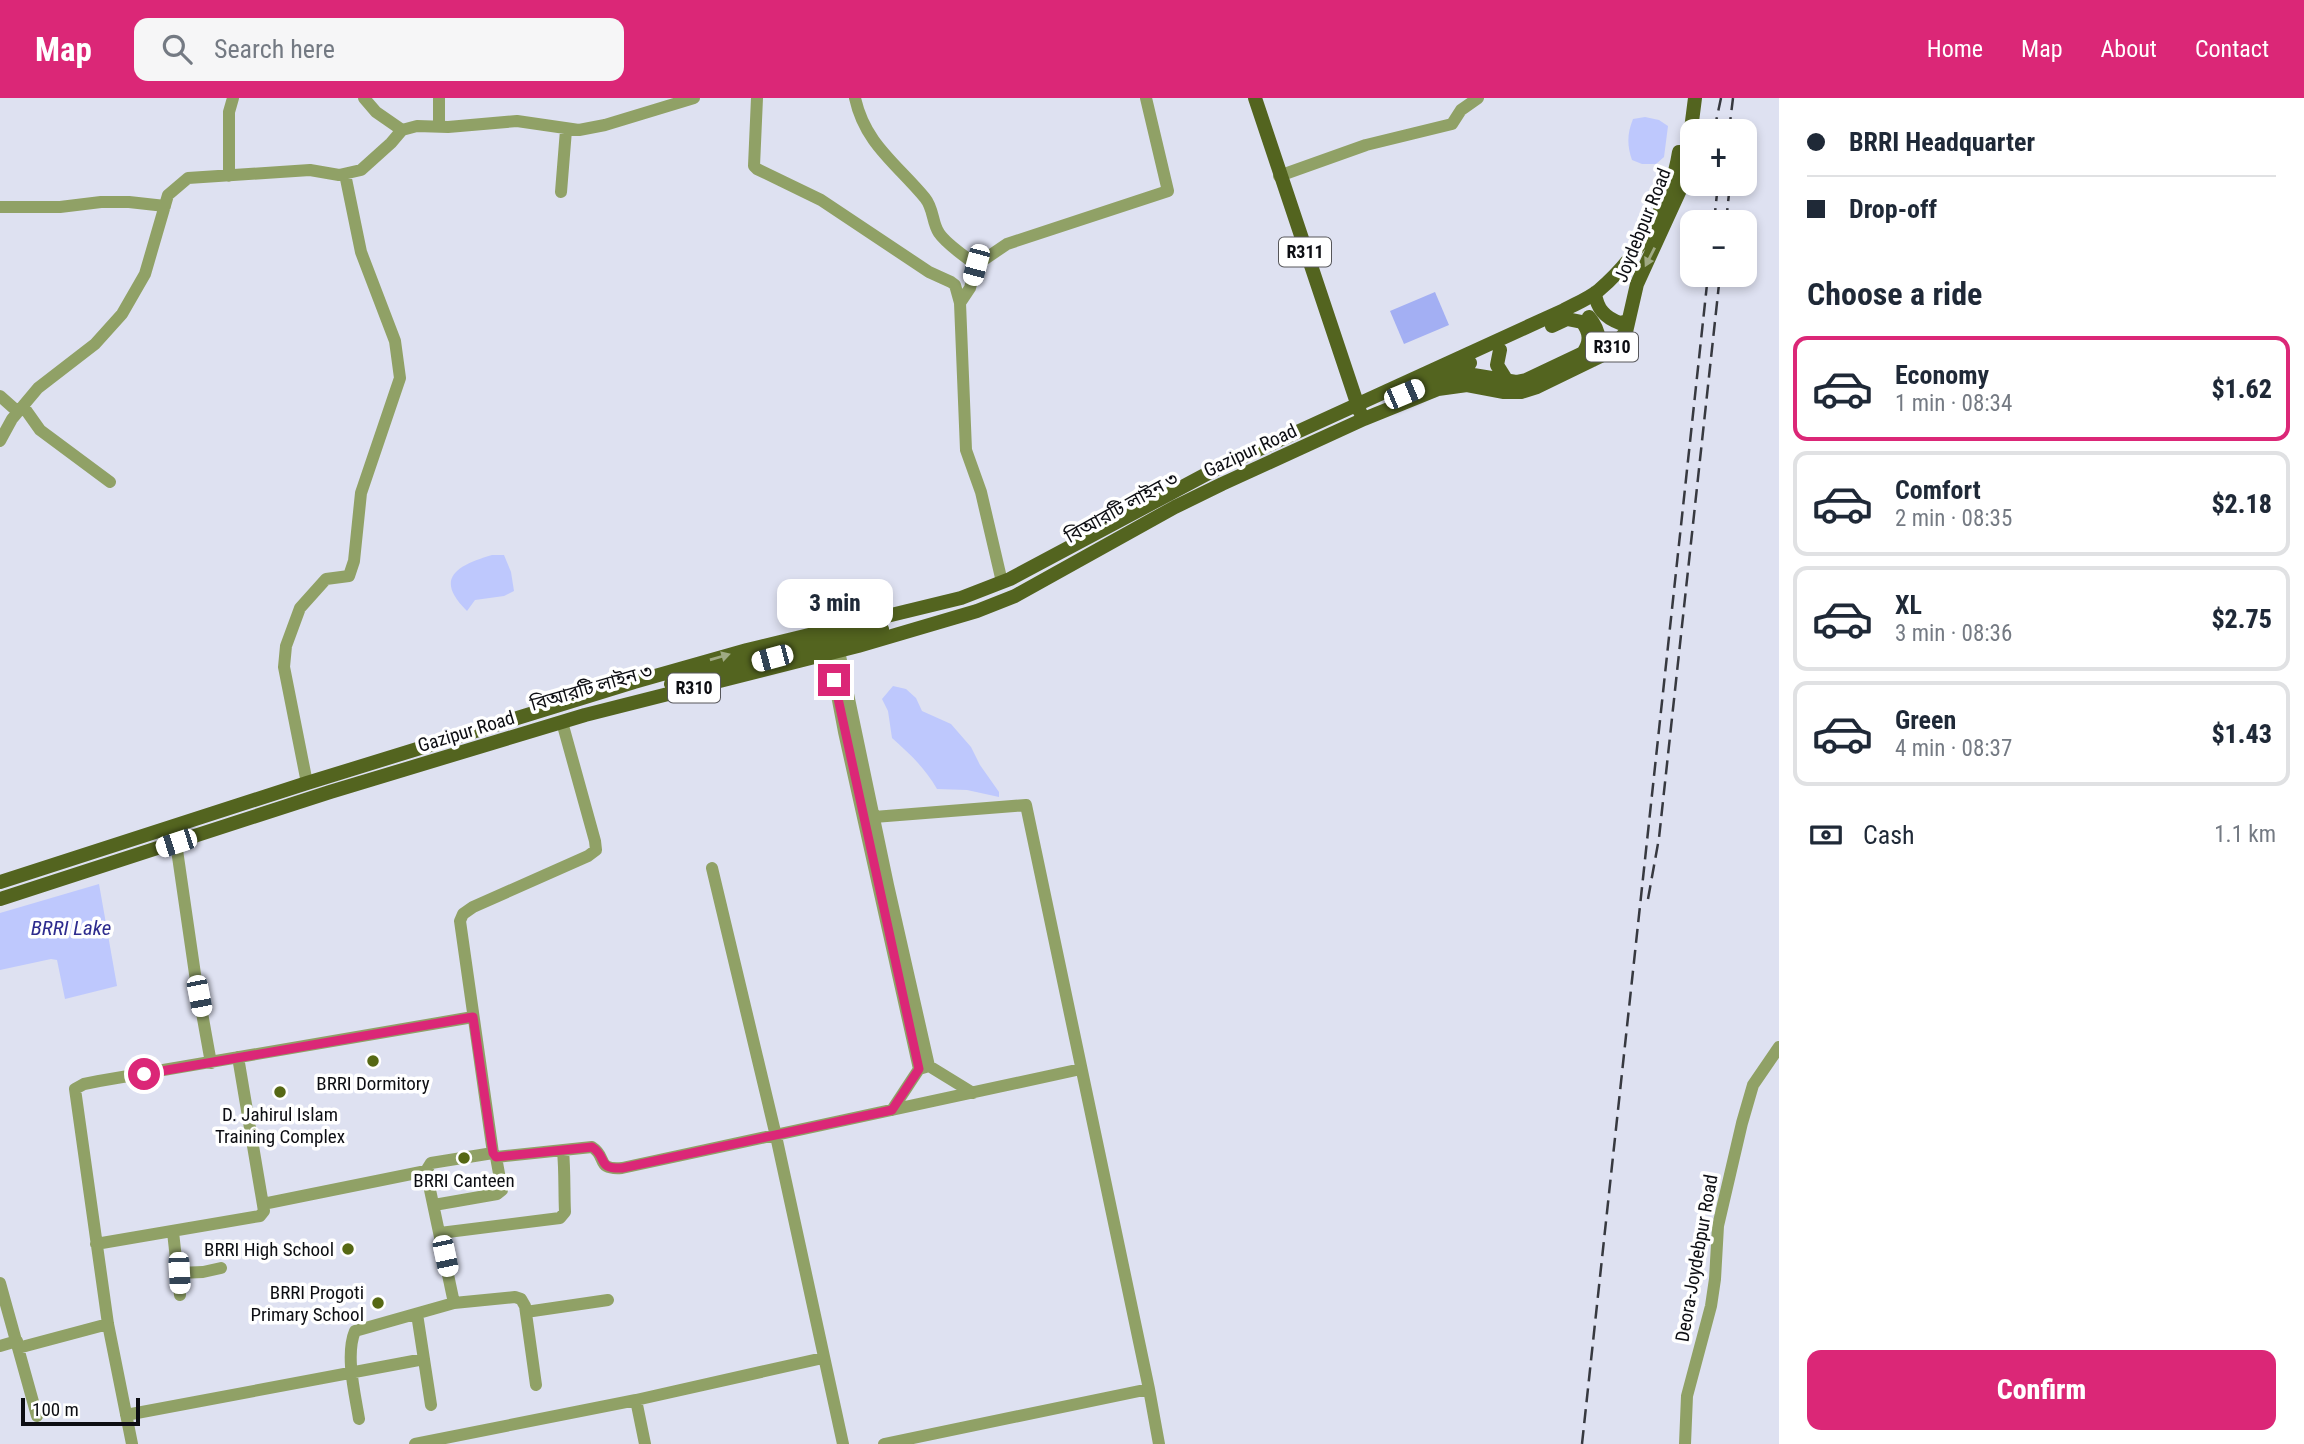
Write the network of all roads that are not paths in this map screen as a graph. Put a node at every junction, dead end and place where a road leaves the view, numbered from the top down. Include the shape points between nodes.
1 (233, 98) edge
2 (364, 98) edge
3 (439, 98) edge
4 (694, 98) edge
5 (757, 98) edge
6 (855, 98) edge
7 (1146, 98) edge
8 (1255, 98) edge
9 (1478, 98) edge
10 (1687, 98) edge
11 (1695, 98) edge
12 (439, 127) junction
13 (402, 130) junction
14 (566, 130) junction
15 (345, 174) junction
16 (229, 176) junction
17 (1279, 176) junction
18 (561, 192) dead end
19 (164, 206) junction
20 (0, 207) edge
21 (976, 265) junction
22 (1595, 293) junction
23 (960, 303) junction
24 (1564, 310) junction
25 (1628, 321) junction
26 (1500, 350) junction
27 (1593, 360) junction
28 (1448, 375) junction
29 (1507, 381) junction
30 (0, 396) edge
31 (20, 409) junction
32 (1361, 413) junction
33 (0, 441) edge
34 (110, 482) dead end
35 (1002, 582) junction
36 (834, 652) junction
37 (562, 722) junction
38 (306, 783) junction
39 (874, 817) junction
40 (176, 843) junction
41 (712, 868) dead end
42 (0, 881) edge
43 (0, 892) edge
44 (0, 899) edge
45 (473, 1017) junction
46 (1779, 1047) edge
47 (238, 1058) junction
48 (212, 1063) junction
49 (924, 1068) junction
50 (1081, 1069) junction
51 (973, 1093) junction
52 (892, 1110) junction
53 (776, 1136) junction
54 (563, 1152) junction
55 (495, 1155) junction
56 (426, 1171) junction
57 (263, 1204) junction
58 (434, 1205) junction
59 (173, 1232) junction
60 (440, 1233) junction
61 (96, 1244) junction
62 (221, 1268) dead end
63 (179, 1273) junction
64 (0, 1283) edge
65 (180, 1296) dead end
66 (608, 1300) dead end
67 (454, 1303) junction
68 (526, 1312) junction
69 (417, 1314) junction
70 (108, 1324) junction
71 (18, 1345) junction
72 (0, 1346) edge
73 (823, 1358) junction
74 (424, 1359) junction
75 (352, 1373) junction
76 (536, 1385) dead end
77 (1149, 1389) junction
78 (636, 1400) junction
79 (431, 1405) dead end
80 (126, 1415) junction
81 (37, 1416) dead end
82 (359, 1419) dead end
83 (132, 1444) edge
84 (415, 1444) edge
85 (645, 1444) edge
86 (843, 1444) edge
87 (884, 1444) edge
88 (1159, 1444) edge
89 (1685, 1444) edge

1 - 16 street
2 - 13 street
3 - 12 street
4 - 14 street via 605,125
5 - 23 street via 754,166 821,200 951,282
6 - 21 street via 864,127 927,201 938,232
7 - 21 street via 1168,191 1007,244
8 - 17 main road, R311
9 - 17 street via 1461,110 1452,124 1366,145
10 - 22 main road, Joydebpur Road / R310 via 1677,164 1665,200 1643,242
11 -> 25 main road, Joydebpur Road / R310 via 1680,190 1637,284
12 - 13 street
12 - 14 street via 517,121
13 - 15 street via 361,170
14 - 18 street
15 - 16 street via 310,170
15 - 38 street via 361,252 395,341 400,378 361,493 349,576 326,579 300,608 286,646 284,667
16 - 19 street via 188,178 168,195
17 - 32 main road, R311
19 - 20 street via 101,202
19 - 31 street via 145,274 122,314 95,344 38,388
21 - 23 street via 970,289
22 - 24 main road, Joydebpur Road / R310
22 - 25 main road via 1603,313 1620,323
23 - 35 street via 966,450
24 - 27 main road via 1582,313 1595,324 1600,341
24 - 32 main road, Joydebpur Road / R310
25 - 27 main road, Joydebpur Road / R310 via 1619,341
26 - 28 main road, বিআরটি লাইন ৩
26 - 29 main road via 1497,365
26 - 29 main road, বিআরটি লাইন ৩ via 1567,319 1582,321 1588,329 1583,353 1526,380
27 - 32 main road, Joydebpur Road / R310 via 1521,392 1453,385
28 - 29 main road, বিআরটি লাইন ৩
28 - 32 main road, বিআরটি লাইন ৩
30 - 31 street
31 - 33 street
31 - 34 street via 40,430
32 - 35 main road, Gazipur Road / R310 via 1216,469
32 - 36 main road, Gazipur Road / R310 via 1175,507 1015,596
32 - 43 main road, বিআরটি লাইন ৩ via 1170,501 988,599 420,756
38 -> 35 main road, Gazipur Road / R310 via 634,682 961,598
36 - 37 main road, Gazipur Road / R310
36 - 39 street
36 - 49 street via 844,732
37 - 40 main road, Gazipur Road / R310
37 - 45 street via 596,850 463,914 460,921
38 - 42 main road, Gazipur Road / R310
39 - 49 street
39 - 50 street via 1026,805
40 - 44 main road, Gazipur Road / R310
40 - 48 street
41 - 53 street
45 - 47 street
45 - 55 street
46 - 89 street, Deora-Joydebpur Road via 1753,1084 1742,1123 1718,1226 1711,1306 1687,1396
47 - 48 street
47 - 57 street
48 - 61 street via 75,1089
49 - 51 street
49 - 52 street
50 - 51 street
50 - 77 street
51 - 52 street
52 - 53 street
53 - 54 street via 622,1168 606,1167 592,1147
53 - 73 street
54 - 55 street
54 - 60 street via 565,1212 561,1217
55 - 56 street via 431,1163
55 - 58 street via 502,1190
56 - 57 street
56 - 58 street
57 - 59 street via 260,1216
58 - 60 street
59 - 61 street
59 - 63 street
60 - 67 street
61 - 70 street
62 - 63 street
63 - 65 street
64 - 71 street
66 - 68 street
67 - 68 street via 515,1297 521,1299
67 - 69 street
68 - 76 street
69 - 74 street
69 - 75 street via 355,1331
70 - 71 street
70 - 80 street
71 - 72 street
71 - 81 street
73 - 78 street
73 - 86 street
74 - 75 street
74 - 79 street
75 - 80 street
75 - 82 street
77 - 87 street
77 - 88 street
78 - 84 street
78 - 85 street
80 - 83 street

